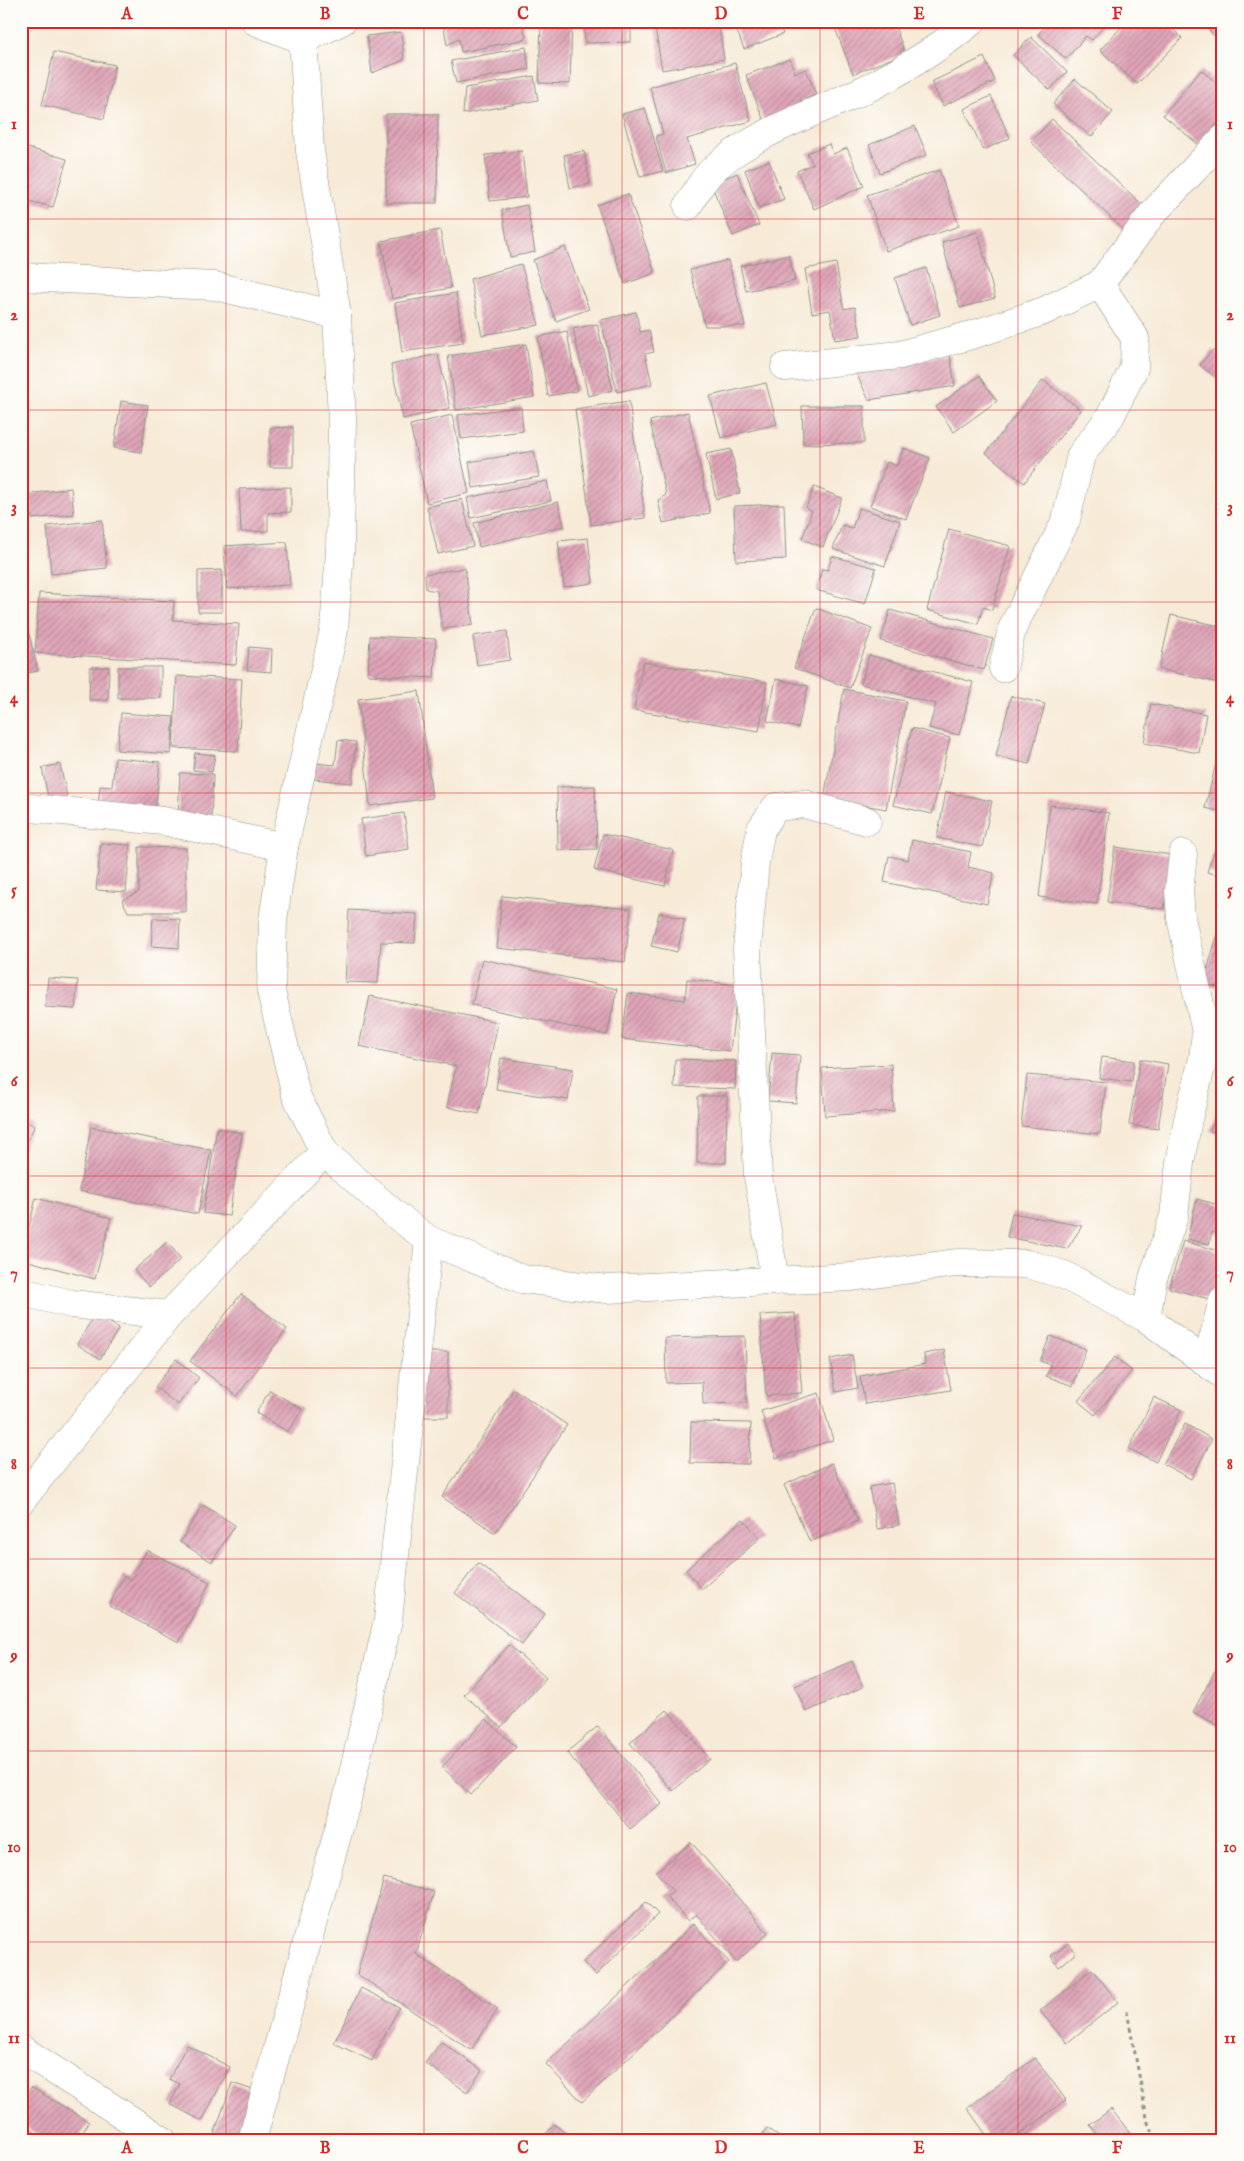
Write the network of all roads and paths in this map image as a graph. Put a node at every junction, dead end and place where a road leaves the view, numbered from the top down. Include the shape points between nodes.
1 (255, 21) edge
2 (342, 21) edge
3 (972, 21) edge
4 (303, 31) edge
5 (1223, 139) edge
6 (688, 206) dead end
7 (21, 276) edge
8 (1100, 284) junction
9 (337, 315) junction
10 (785, 367) dead end
11 (1003, 668) dead end
12 (21, 807) edge
13 (867, 821) dead end
14 (284, 847) junction
15 (1183, 854) dead end
16 (324, 1152) junction
17 (430, 1240) junction
18 (775, 1281) junction
19 (21, 1292) edge
20 (1223, 1300) edge
21 (169, 1315) junction
22 (1146, 1318) junction
23 (1215, 1369) edge
24 (21, 1501) edge
25 (1127, 2011) dead end
26 (21, 2049) edge
27 (162, 2140) edge
28 (252, 2140) edge
29 (1157, 2140) edge

1 - 4 street
2 - 4 street
3 - 6 street via 922,58 875,84 794,120 737,152 716,167
4 - 9 street via 310,151
5 - 8 street via 1152,214
7 - 9 street via 215,286
8 - 10 street via 1044,311 900,354
8 - 11 street via 1135,338 1134,368 1110,417 1081,455 1066,520 1012,629
9 - 14 street via 342,418 340,551 334,630
12 - 14 street via 163,821
13 - 18 street via 804,804 776,807 761,829 747,949 758,1176
14 - 16 street via 273,920 271,991 296,1095
15 - 22 street via 1179,891 1181,918 1206,1032 1180,1163 1174,1216 1153,1278
16 - 17 street via 392,1212
16 - 21 street
17 - 18 street via 522,1279 607,1289
17 - 28 street via 388,1620 348,1796
18 - 22 street via 852,1277 956,1263 1028,1264 1064,1275
19 - 21 street via 72,1304
20 - 23 street
21 - 24 street
22 - 23 street
25 - 29 path via 1148,2123
26 - 27 street

